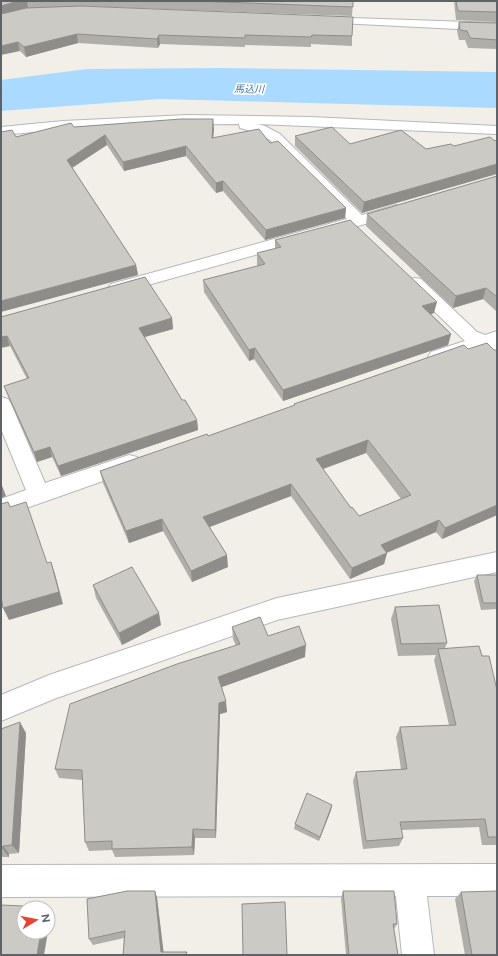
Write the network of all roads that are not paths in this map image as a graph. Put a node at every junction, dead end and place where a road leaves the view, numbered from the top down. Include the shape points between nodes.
1 (316, 20) edge
2 (497, 27) edge
3 (207, 118) junction
4 (1, 130) edge
5 (497, 130) edge
6 (412, 205) edge
7 (358, 226) junction
8 (403, 271) edge
9 (100, 292) edge
10 (493, 345) edge
11 (424, 362) edge
12 (1, 404) edge
13 (145, 458) edge
14 (39, 494) junction
15 (1, 508) edge
16 (497, 562) edge
17 (1, 708) edge
18 (410, 880) junction
19 (497, 880) edge
20 (1, 881) edge
21 (418, 955) edge

1 - 2 street
3 - 4 street via 68,123
3 - 5 street via 355,122
3 - 7 street via 251,126 275,137
6 - 7 street
7 - 9 street
8 - 10 street via 470,336
10 - 11 street
12 - 14 street
13 - 14 street
14 - 15 street
16 - 17 street via 277,609
18 - 19 street
18 - 20 street
18 - 21 street

